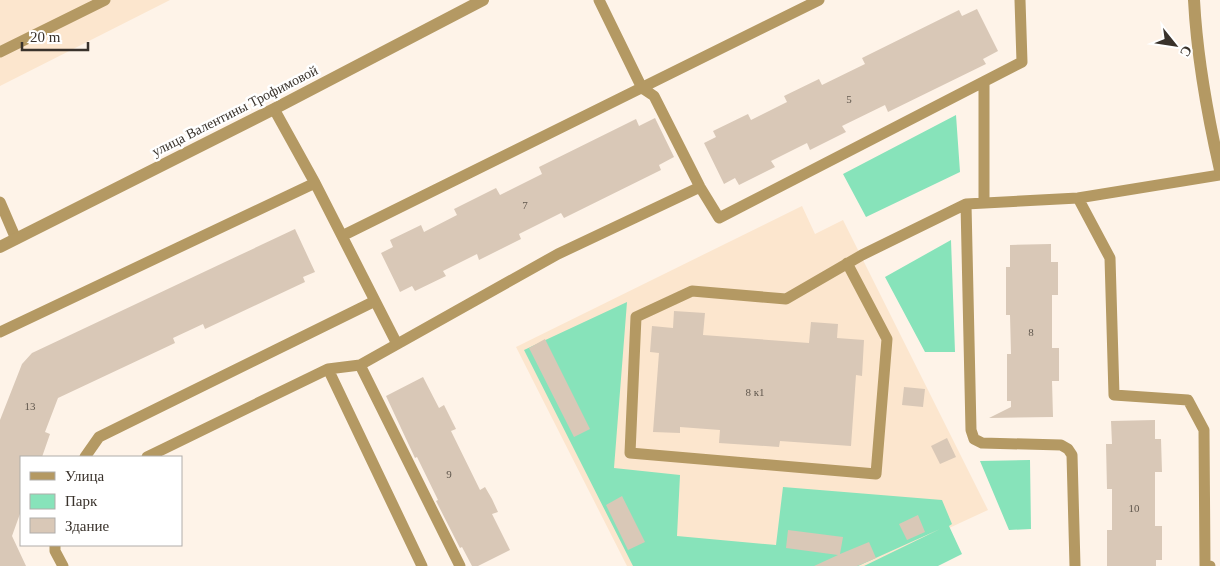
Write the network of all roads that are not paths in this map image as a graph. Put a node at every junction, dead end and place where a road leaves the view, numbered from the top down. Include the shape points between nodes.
1 (105, 0) edge
2 (483, 0) edge
3 (599, 0) edge
4 (819, 0) edge
5 (1013, 0) edge
6 (1020, 0) edge
7 (1194, 0) edge
8 (1020, 12) junction
9 (0, 52) edge
10 (984, 82) junction
11 (642, 88) junction
12 (274, 109) junction
13 (1220, 170) edge
14 (1220, 175) edge
15 (315, 184) junction
16 (700, 187) junction
17 (1078, 198) junction
18 (0, 202) edge
19 (984, 202) junction
20 (966, 204) junction
21 (342, 236) junction
22 (16, 239) junction
23 (0, 247) edge
24 (847, 263) junction
25 (374, 302) junction
26 (0, 332) edge
27 (397, 344) junction
28 (360, 365) junction
29 (328, 369) junction
30 (86, 456) edge
31 (149, 456) edge
32 (55, 546) edge
33 (63, 566) edge
34 (422, 566) edge
35 (460, 566) edge
36 (1075, 566) edge
37 (1204, 566) edge
38 (1210, 566) edge

1 - 9 lane
2 - 12 street, улица Валентины Трофимовой
3 - 11 lane
4 - 11 lane
5 - 8 lane
6 - 8 lane
7 - 13 street via 1201,76
8 - 10 lane via 1022,62
10 - 16 lane via 719,218
10 - 19 lane
11 - 16 lane via 654,96
11 - 21 lane
12 - 15 lane
12 - 22 street, улица Валентины Трофимовой
14 - 17 lane
15 - 21 lane
15 - 26 lane
16 - 27 lane via 558,254
17 - 19 lane
17 - 37 lane via 1110,258 1114,395 1188,400 1204,430
18 - 22 lane
19 - 20 lane
20 - 24 lane
20 - 36 lane via 970,430 974,439 982,443 1061,445 1068,449 1072,455
21 - 25 lane
22 - 23 street, улица Валентины Трофимовой
24 - 24 lane via 786,299 692,291 636,318 630,453 876,474 887,339
25 - 27 lane
25 - 30 lane via 99,437
27 - 28 lane
28 - 29 lane
28 - 35 lane
29 - 31 lane
29 - 34 lane
32 - 33 lane
37 - 38 lane

